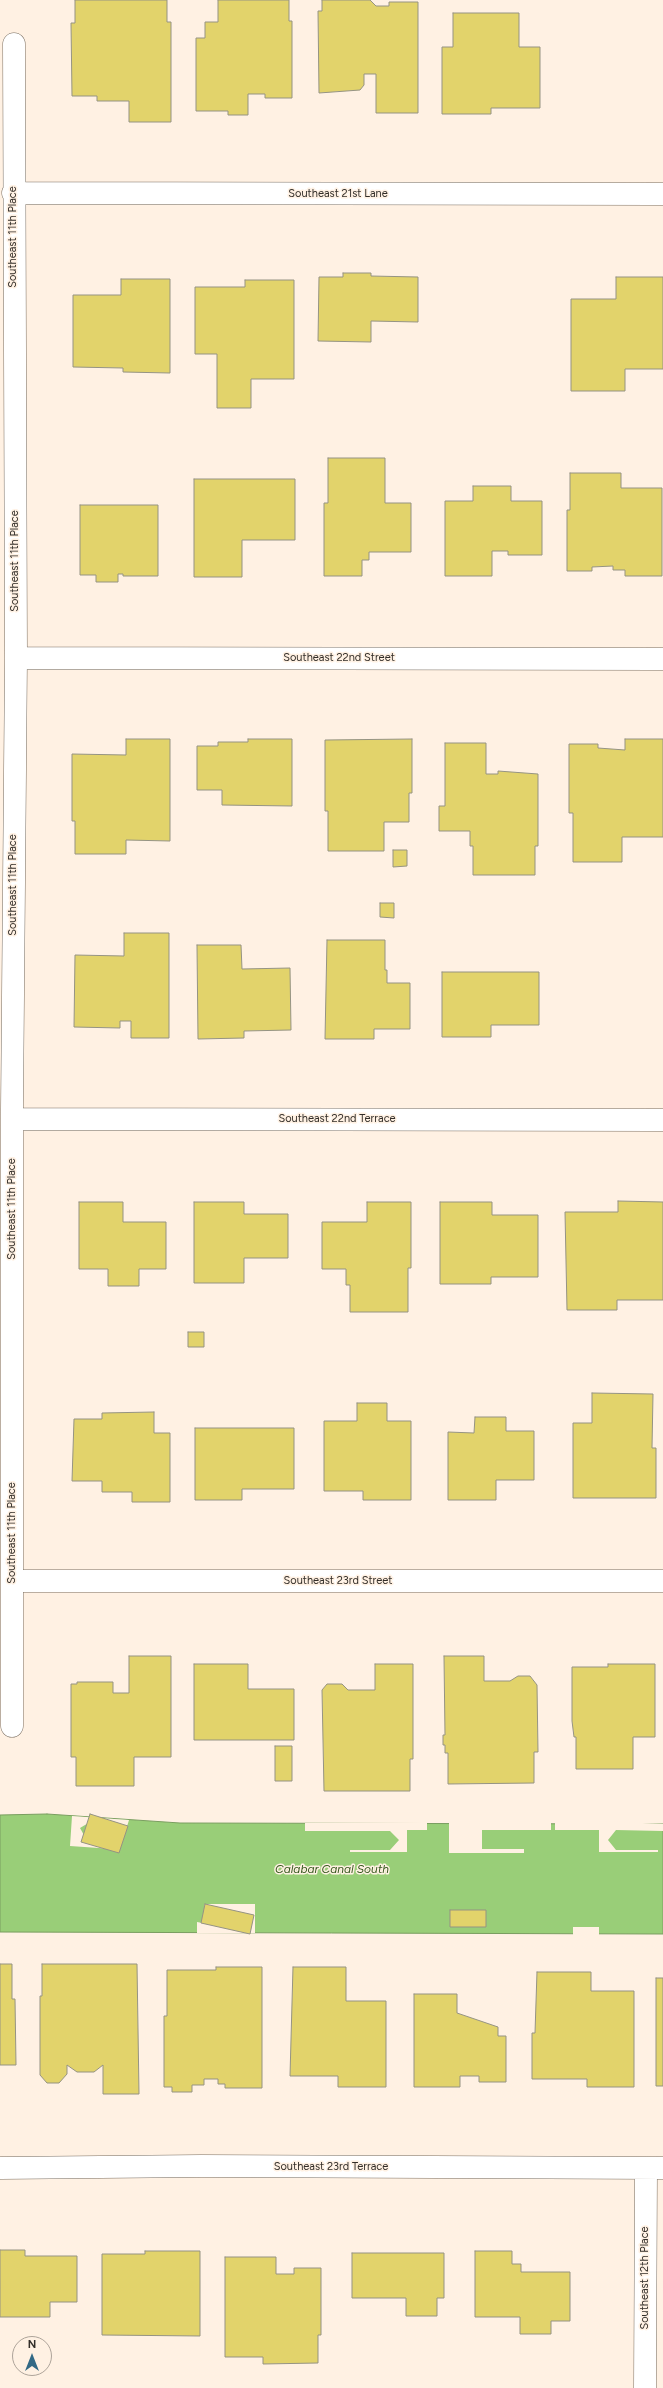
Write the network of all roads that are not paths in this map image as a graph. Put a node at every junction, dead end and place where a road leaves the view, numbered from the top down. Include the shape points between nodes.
1 (14, 44) dead end
2 (13, 193) junction
3 (663, 194) edge
4 (16, 658) junction
5 (663, 659) edge
6 (12, 1119) junction
7 (663, 1120) edge
8 (12, 1581) junction
9 (663, 1581) edge
10 (12, 1726) dead end
11 (0, 2168) edge
12 (655, 2168) edge
13 (644, 2388) edge

1 - 2 street, Southeast 11th Place
2 - 3 street, Southeast 21st Lane
2 - 4 street, Southeast 11th Place
4 - 5 street, Southeast 22nd Street
4 - 6 street, Southeast 11th Place
6 - 7 street, Southeast 22nd Terrace
6 - 8 street, Southeast 11th Place
8 - 9 street, Southeast 23rd Street
8 - 10 street, Southeast 11th Place
11 - 12 street, Southeast 23rd Terrace
12 - 13 street, Southeast 12th Place

